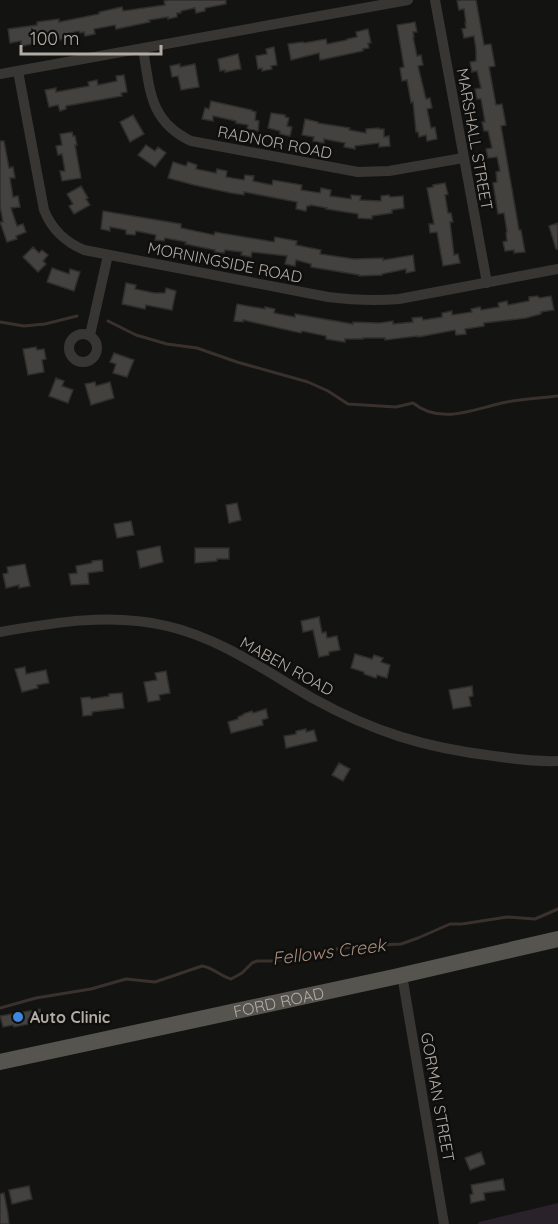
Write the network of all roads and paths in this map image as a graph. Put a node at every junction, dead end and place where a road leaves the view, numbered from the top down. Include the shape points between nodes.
1 (408, 0) edge
2 (435, 0) edge
3 (143, 49) junction
4 (18, 71) junction
5 (0, 74) edge
6 (463, 158) junction
7 (108, 255) junction
8 (558, 269) edge
9 (487, 283) junction
10 (90, 335) dead end
11 (0, 632) edge
12 (558, 761) edge
13 (558, 939) edge
14 (402, 975) junction
15 (0, 1062) edge
16 (444, 1224) edge

1 - 3 street
2 - 6 street, MARSHALL STREET
3 - 4 street
3 - 6 street, RADNOR ROAD via 156,110 171,129 191,141 357,172 389,171
4 - 5 street
4 - 7 street, MORNINGSIDE ROAD via 47,218 72,245
6 - 9 street, MARSHALL STREET
7 - 9 street, MORNINGSIDE ROAD via 353,300 399,299
7 - 10 street
8 - 9 street, MORNINGSIDE ROAD
11 - 12 street, MABEN ROAD via 95,619 169,626 213,642 333,709 394,735 460,752
13 - 14 main road, FORD ROAD
14 - 15 main road, FORD ROAD
14 - 16 street, GORMAN STREET

